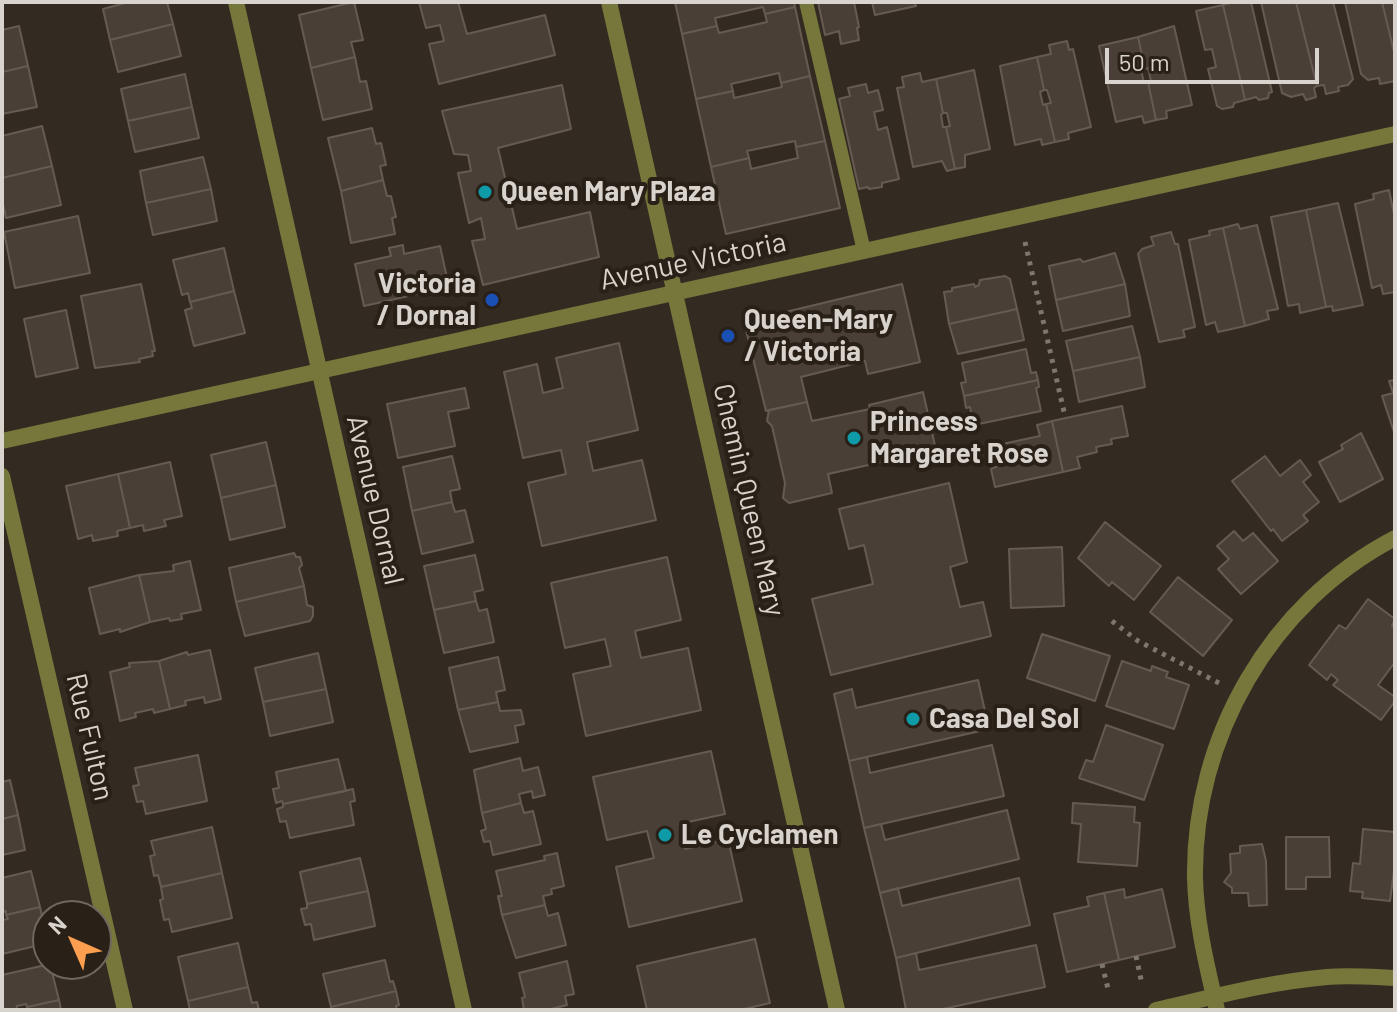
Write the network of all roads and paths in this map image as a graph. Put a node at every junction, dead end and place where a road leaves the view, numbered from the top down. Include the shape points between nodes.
1 (236, 2) edge
2 (609, 2) edge
3 (806, 2) edge
4 (1395, 134) edge
5 (1025, 242) dead end
6 (864, 251) junction
7 (676, 292) junction
8 (319, 371) junction
9 (1065, 416) dead end
10 (2, 441) edge
11 (2, 476) edge
12 (1395, 538) edge
13 (1112, 621) dead end
14 (1221, 684) dead end
15 (1136, 956) dead end
16 (1102, 964) dead end
17 (1395, 978) edge
18 (1142, 984) dead end
19 (1109, 993) dead end
20 (1216, 1004) edge
21 (125, 1010) edge
22 (464, 1010) edge
23 (837, 1010) edge
24 (1156, 1010) edge

1 - 8 street, Avenue Dornal
2 - 7 street, Chemin Queen Mary
3 - 6 lane
4 - 6 street, Avenue Victoria
5 - 9 path
6 - 7 street, Avenue Victoria
7 - 8 street, Avenue Victoria
7 - 23 street, Chemin Queen Mary
8 - 10 street, Avenue Victoria
8 - 22 street, Avenue Dornal
11 - 21 street, Rue Fulton
12 - 20 street via 1333,579 1288,623 1249,677 1222,730 1199,814 1195,854 1198,914
13 - 14 path via 1148,647
15 - 18 path
16 - 19 path
17 - 20 street via 1302,980
20 - 24 street

